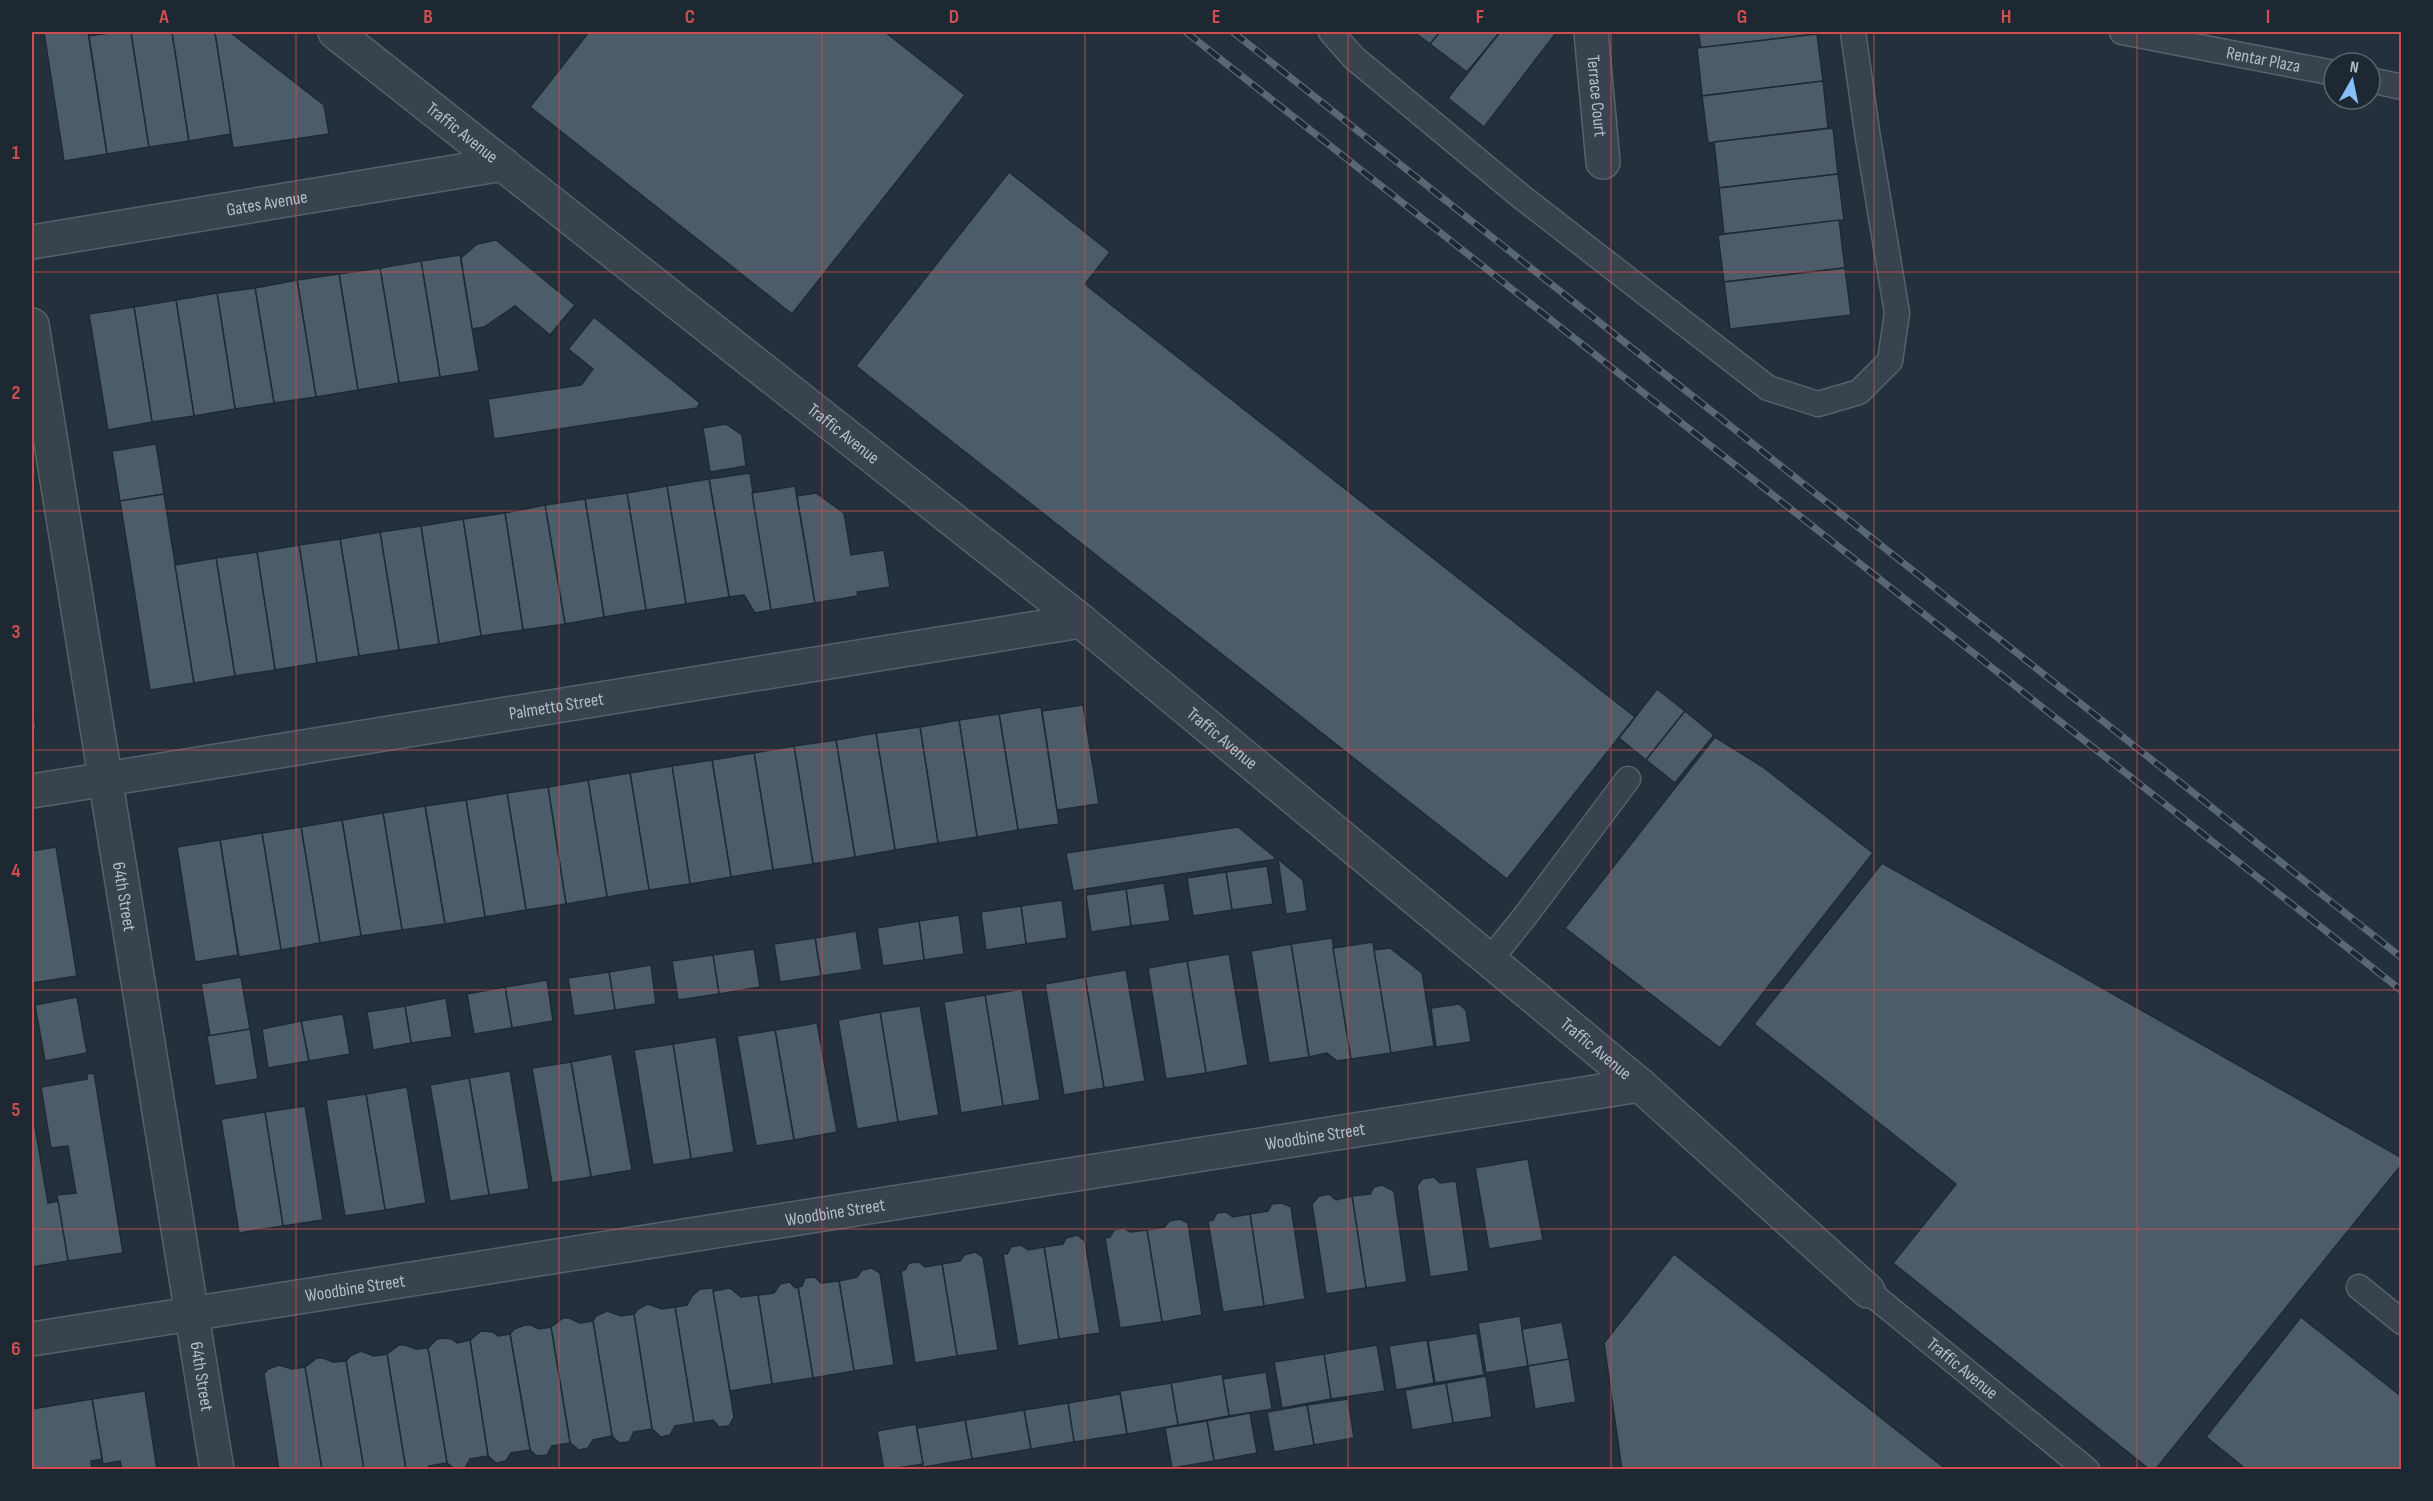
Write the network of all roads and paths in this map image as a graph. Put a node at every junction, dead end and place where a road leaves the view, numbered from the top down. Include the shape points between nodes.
1 (335, 32) edge
2 (1331, 32) edge
3 (1591, 32) edge
4 (1853, 32) edge
5 (2122, 32) edge
6 (2234, 42) edge
7 (2322, 69) edge
8 (2382, 83) edge
9 (2402, 87) edge
10 (1603, 162) dead end
11 (503, 164) junction
12 (32, 242) edge
13 (32, 325) edge
14 (1081, 621) junction
15 (105, 778) junction
16 (1628, 779) dead end
17 (32, 791) edge
18 (1490, 960) junction
19 (1640, 1085) junction
20 (2359, 1287) dead end
21 (1868, 1291) joint
22 (192, 1312) junction
23 (2402, 1322) edge
24 (32, 1339) edge
25 (217, 1470) edge
26 (2088, 1470) edge

1 - 11 street, Traffic Avenue
2 - 4 lane via 1354,58 1523,198 1768,388 1818,404 1859,392 1890,361 1897,313
3 - 10 street, Terrace Court
5 - 6 lane, Rentar Plaza
6 - 7 lane, Rentar Plaza
8 - 9 lane
11 - 12 street, Gates Avenue
11 - 14 street, Traffic Avenue
13 - 15 street, 64th Street
14 - 15 street, Palmetto Street
14 - 18 street, Traffic Avenue
15 - 17 street, Palmetto Street
15 - 22 street, 64th Street
16 - 18 lane
18 - 19 street, Traffic Avenue
19 - 21 street, Traffic Avenue
19 - 22 street, Woodbine Street
20 - 23 lane
21 - 26 lane, Traffic Avenue
22 - 24 street, Woodbine Street
22 - 25 street, 64th Street

